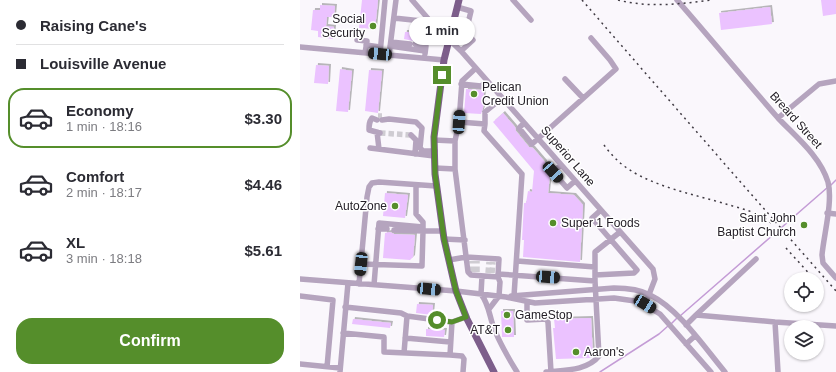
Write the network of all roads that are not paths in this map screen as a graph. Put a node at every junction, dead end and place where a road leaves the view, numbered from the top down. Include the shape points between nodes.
1 (385, 0) edge
2 (396, 0) edge
3 (412, 0) edge
4 (459, 0) edge
5 (513, 0) edge
6 (677, 0) edge
7 (457, 8) junction
8 (394, 18) junction
9 (531, 20) dead end
10 (431, 22) junction
11 (451, 28) junction
12 (466, 32) junction
13 (448, 38) junction
14 (591, 38) dead end
15 (357, 40) dead end
16 (390, 44) junction
17 (366, 45) junction
18 (300, 47) edge
19 (380, 47) junction
20 (426, 51) junction
21 (461, 51) junction
22 (365, 53) junction
23 (380, 54) junction
24 (388, 55) junction
25 (425, 58) junction
26 (444, 60) junction
27 (476, 68) junction
28 (565, 79) dead end
29 (487, 81) junction
30 (836, 81) edge
31 (462, 84) junction
32 (502, 98) junction
33 (583, 98) junction
34 (778, 118) junction
35 (459, 122) junction
36 (485, 124) junction
37 (411, 135) dead end
38 (538, 139) junction
39 (434, 140) junction
40 (455, 141) junction
41 (370, 148) dead end
42 (379, 149) junction
43 (414, 154) junction
44 (434, 154) junction
45 (561, 165) junction
46 (434, 168) junction
47 (455, 169) junction
48 (575, 181) junction
49 (416, 185) junction
50 (436, 186) junction
51 (601, 210) junction
52 (828, 213) junction
53 (836, 214) edge
54 (378, 229) junction
55 (423, 229) junction
56 (443, 231) junction
57 (620, 232) junction
58 (444, 239) junction
59 (465, 240) junction
60 (611, 240) junction
61 (466, 257) junction
62 (756, 259) dead end
63 (449, 260) junction
64 (517, 261) junction
65 (361, 264) junction
66 (375, 264) junction
67 (595, 267) junction
68 (485, 274) junction
69 (516, 275) junction
70 (595, 278) junction
71 (836, 278) edge
72 (300, 279) edge
73 (348, 283) junction
74 (359, 284) junction
75 (374, 285) junction
76 (595, 290) junction
77 (456, 291) junction
78 (481, 294) junction
79 (649, 294) junction
80 (300, 296) edge
81 (499, 296) junction
82 (514, 296) junction
83 (506, 297) junction
84 (596, 299) junction
85 (527, 302) junction
86 (645, 304) junction
87 (345, 307) junction
88 (489, 309) junction
89 (696, 315) junction
90 (407, 316) junction
91 (466, 317) junction
92 (452, 322) junction
93 (775, 322) junction
94 (685, 324) junction
95 (836, 326) edge
96 (343, 333) junction
97 (695, 336) junction
98 (405, 338) junction
99 (450, 342) junction
100 (686, 344) junction
101 (404, 353) junction
102 (450, 355) junction
103 (300, 364) edge
104 (327, 367) junction
105 (340, 370) edge
106 (572, 371) edge
107 (463, 372) edge
108 (494, 372) edge
109 (517, 372) edge
110 (546, 372) edge
111 (551, 372) edge
112 (711, 372) edge
113 (725, 372) edge
114 (778, 372) edge

1 - 19 street
2 - 8 street
3 - 10 street, Superior Lane
4 - 7 main road
5 - 9 street
6 - 34 street, Breard Street
7 - 11 main road
7 - 12 street via 471,11
8 - 10 street
8 - 16 street
10 - 13 street, Superior Lane
11 - 12 street
11 - 13 main road
12 - 21 street via 473,40
13 - 21 street, Superior Lane
13 - 26 main road
14 - 33 street via 616,68
15 - 17 street via 367,41
16 - 20 street
16 - 20 street via 426,46
16 - 24 street
17 - 19 street
17 - 22 street
18 - 22 street
19 - 23 street
20 - 25 street
21 - 27 street, Superior Lane
22 - 23 street
23 - 24 street
24 - 25 street
25 - 26 street
26 - 39 main road
27 - 29 street, Superior Lane
27 - 31 street
28 - 33 street
29 - 31 street via 481,86
29 - 32 street, Superior Lane
30 - 34 street via 818,84
31 - 35 street
32 - 36 street via 485,112
32 - 38 street, Superior Lane
33 - 38 street
34 - 52 street, Breard Street via 810,151 822,169 827,179
35 - 36 street
35 - 40 street
36 - 64 street via 484,130 522,174
37 - 43 street via 416,140
38 - 45 street, Superior Lane
39 - 40 street
39 - 44 main road
40 - 47 street
41 - 42 street
42 - 43 street
42 - 44 street via 379,132 370,130 369,125 378,118 416,122 422,128 420,148
43 - 44 street
44 - 46 main road
45 - 48 street, Superior Lane
45 - 48 street via 553,172 567,188
46 - 47 street
46 - 50 main road
47 - 59 street
48 - 51 street, Superior Lane
49 - 50 street
49 - 55 street via 416,214 423,222
49 - 65 street via 376,182 369,187
50 - 56 main road
51 - 57 street, Superior Lane
51 - 60 street via 592,218
52 - 53 street
52 - 71 street, Breard Street via 822,255 823,263
54 - 55 street
54 - 55 street via 379,223
54 - 66 street
55 - 56 street
55 - 66 street via 422,266
56 - 58 main road
57 - 60 street
57 - 79 street, Superior Lane via 653,269 655,279
58 - 59 street
58 - 63 main road
59 - 61 street
60 - 67 street via 595,252
60 - 70 street via 637,270
61 - 63 street
61 - 68 street via 468,272
61 - 68 street via 499,259
62 - 89 street
63 - 77 main road
64 - 67 street
64 - 69 street
65 - 66 street
65 - 74 street
66 - 75 street
67 - 70 street
68 - 69 street
68 - 78 street
68 - 81 street via 500,282
69 - 70 street
69 - 82 street
70 - 76 street
72 - 73 street
73 - 74 street
73 - 87 street
74 - 75 street
75 - 77 street
76 - 79 street via 626,288
76 - 82 street
76 - 84 street
77 - 78 street
77 - 91 main road
78 - 81 street
78 - 88 street
79 - 86 street, Superior Lane
79 - 94 street via 662,301
80 - 104 street via 333,300
81 - 83 street
81 - 88 street
82 - 83 street
83 - 85 street
84 - 85 street
84 - 86 street via 625,299
84 - 106 street via 599,356 595,361
85 - 111 street via 527,320 546,319 548,322
86 - 100 street via 660,314
87 - 90 street via 401,313
87 - 96 street
88 - 109 street via 495,330
89 - 93 street
89 - 94 street
90 - 92 street
90 - 98 street
91 - 92 street
91 - 108 main road
92 - 99 street
93 - 95 street
93 - 114 street
94 - 97 street
96 - 101 street via 384,337 384,352
96 - 105 street
97 - 100 street
97 - 113 street
98 - 99 street
98 - 101 street
99 - 102 street
100 - 112 street
101 - 102 street
102 - 107 street via 462,356
103 - 104 street
104 - 105 street
106 - 111 street
110 - 111 street

